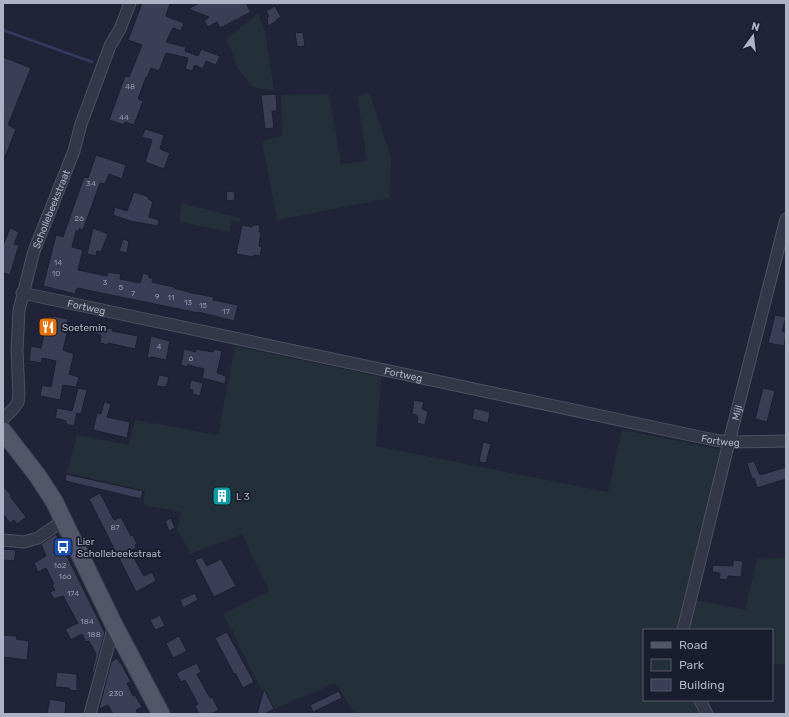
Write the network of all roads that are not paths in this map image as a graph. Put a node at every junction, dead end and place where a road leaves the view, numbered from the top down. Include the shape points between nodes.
1 (130, 3) edge
2 (786, 220) edge
3 (22, 293) junction
4 (3, 419) edge
5 (3, 431) edge
6 (786, 441) edge
7 (729, 442) junction
8 (64, 520) junction
9 (3, 540) edge
10 (114, 625) junction
11 (683, 629) edge
12 (700, 701) edge
13 (90, 714) edge
14 (161, 714) edge
15 (707, 714) edge

1 - 3 street, Schollebeekstraat via 110,46 81,124 74,151 34,251
2 - 7 street, Mijl
3 - 4 street, Schollebeekstraat via 18,329 18,402
3 - 7 street, Fortweg
5 - 8 main road via 37,476
6 - 7 street, Fortweg
7 - 11 street, Mijl
8 - 9 street via 38,538 24,542
8 - 10 main road
10 - 13 street
10 - 14 main road
12 - 15 street

